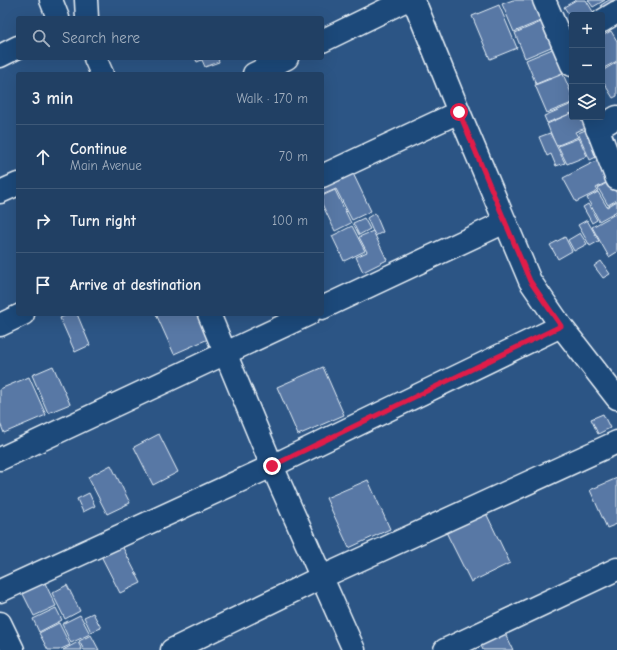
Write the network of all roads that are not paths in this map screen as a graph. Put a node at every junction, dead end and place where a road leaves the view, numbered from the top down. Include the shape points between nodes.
1 (52, 0) edge
2 (544, 0) edge
3 (617, 12) edge
4 (57, 16) edge
5 (605, 19) edge
6 (324, 40) edge
7 (568, 41) edge
8 (16, 48) edge
9 (0, 56) edge
10 (97, 60) edge
11 (283, 60) edge
12 (101, 72) edge
13 (258, 72) edge
14 (459, 112) junction
15 (617, 117) edge
16 (595, 123) edge
17 (324, 175) edge
18 (617, 179) edge
19 (16, 185) edge
20 (0, 192) edge
21 (505, 222) junction
22 (324, 307) edge
23 (18, 316) edge
24 (210, 316) edge
25 (305, 316) edge
26 (0, 324) edge
27 (561, 326) junction
28 (225, 353) junction
29 (617, 398) edge
30 (617, 442) edge
31 (0, 459) edge
32 (272, 466) junction
33 (617, 568) edge
34 (322, 577) junction
35 (0, 591) edge
36 (0, 623) edge
37 (13, 650) edge
38 (172, 650) edge
39 (354, 650) edge
40 (445, 650) edge

1 - 4 street
2 - 7 street
3 - 5 street
6 - 14 street via 404,1 411,2 417,8
8 - 9 street
10 - 12 street
11 - 13 street
14 - 17 street
14 - 21 street
15 - 16 street
16 - 18 street
19 - 20 street
21 - 22 street
21 - 27 street via 530,281
23 - 26 street
24 - 28 street
25 - 28 street
27 - 29 street
27 - 32 street
28 - 31 street
28 - 32 street
30 - 34 street
32 - 34 street
32 - 35 street
33 - 40 street
34 - 38 street
34 - 39 street
36 - 37 street

